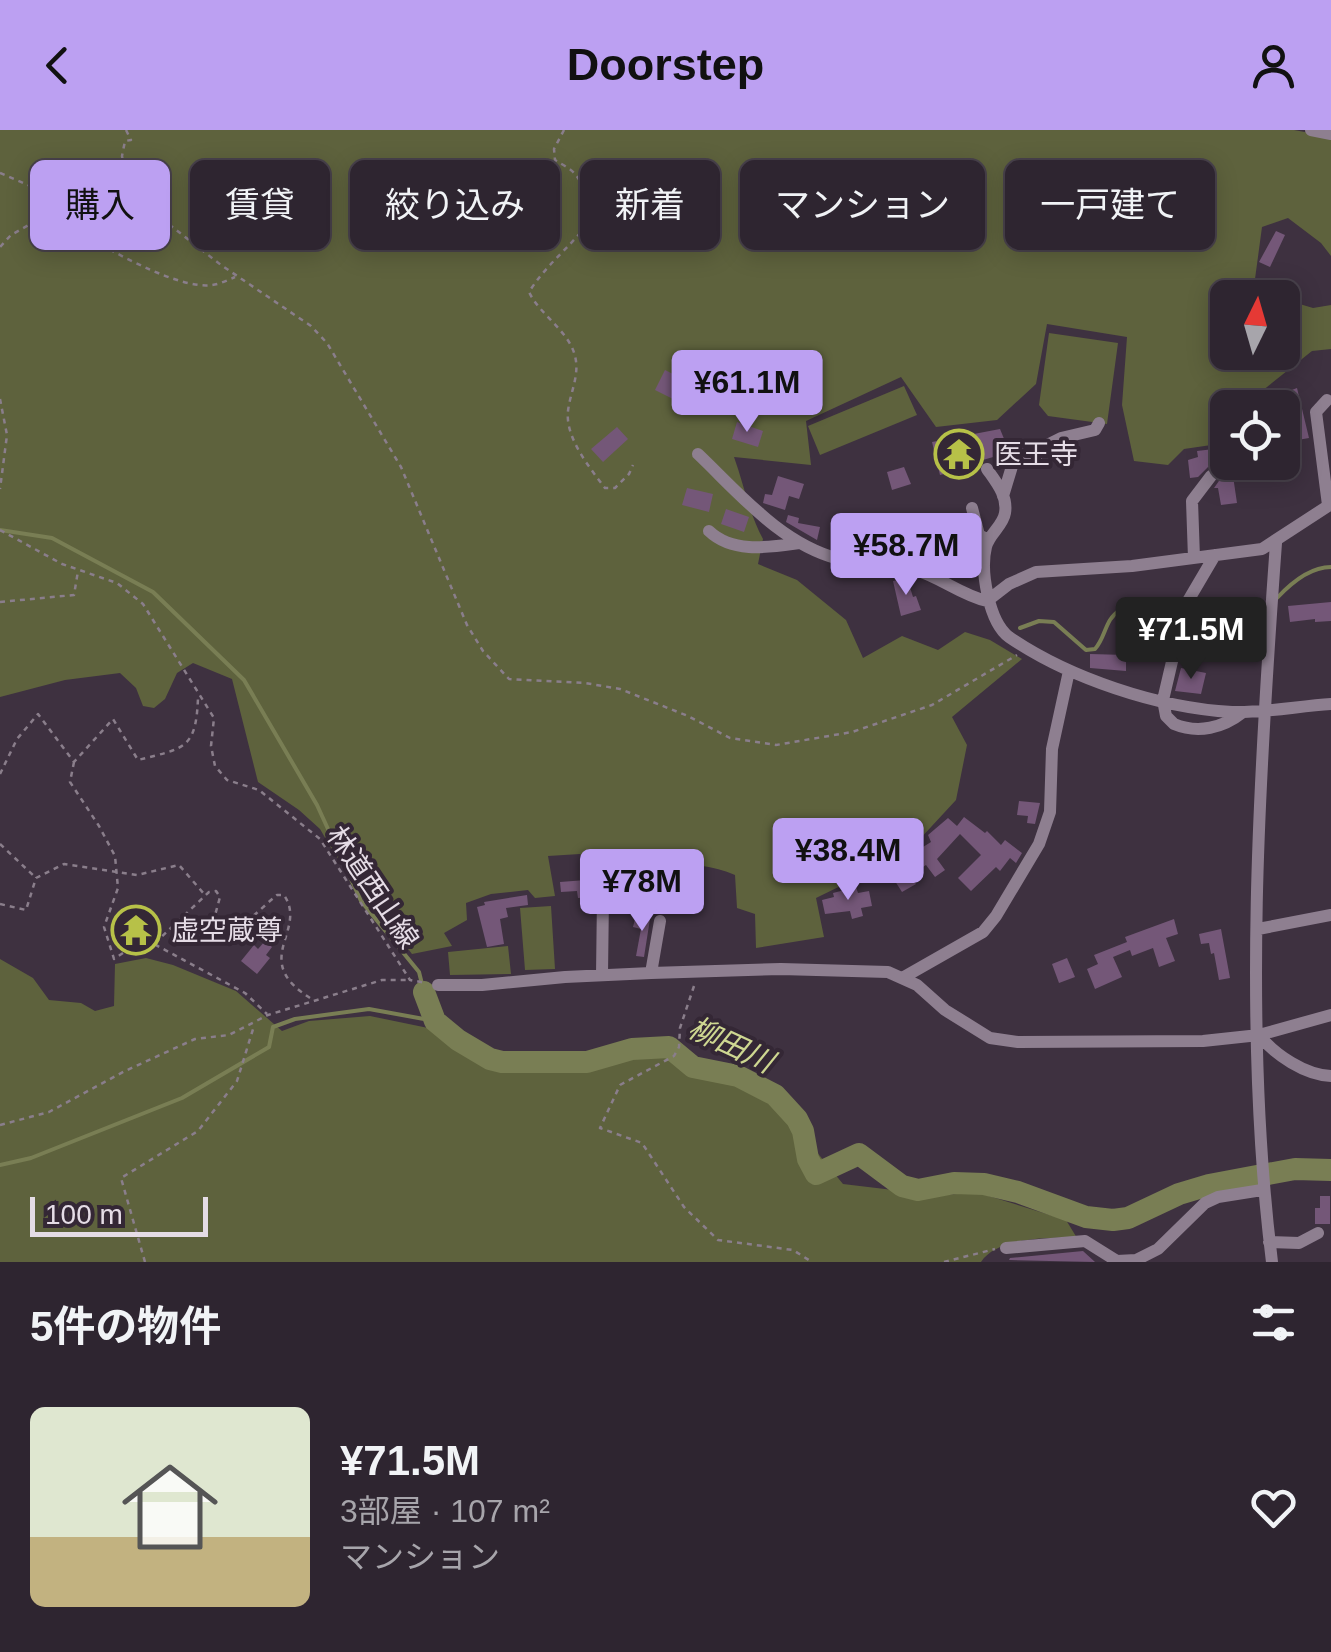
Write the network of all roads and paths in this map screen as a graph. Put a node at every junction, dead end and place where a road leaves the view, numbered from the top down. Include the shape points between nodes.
1 (126, 130) edge
2 (564, 130) edge
3 (1311, 130) edge
4 (1331, 134) edge
5 (0, 173) edge
6 (30, 186) edge
7 (30, 225) edge
8 (0, 247) edge
9 (113, 250) edge
10 (238, 276) junction
11 (0, 400) edge
12 (1326, 400) dead end
13 (1099, 423) dead end
14 (698, 454) dead end
15 (633, 464) dead end
16 (987, 469) dead end
17 (1210, 477) edge
18 (0, 489) edge
19 (1003, 496) junction
20 (1329, 504) edge
21 (972, 508) dead end
22 (0, 530) edge
23 (709, 531) dead end
24 (988, 540) junction
25 (800, 542) junction
26 (1276, 543) junction
27 (1214, 556) junction
28 (1194, 558) junction
29 (78, 569) junction
30 (987, 600) junction
31 (0, 602) edge
32 (1027, 650) junction
33 (1069, 671) junction
34 (198, 693) junction
35 (1163, 700) junction
36 (1331, 704) edge
37 (1266, 708) junction
38 (1244, 712) junction
39 (74, 762) junction
40 (0, 774) edge
41 (0, 844) edge
42 (118, 872) junction
43 (36, 878) junction
44 (205, 895) junction
45 (603, 896) dead end
46 (0, 904) edge
47 (1331, 915) edge
48 (660, 921) dead end
49 (1258, 930) junction
50 (154, 944) junction
51 (651, 972) junction
52 (699, 972) junction
53 (602, 976) junction
54 (904, 978) junction
55 (410, 980) junction
56 (438, 985) joint
57 (317, 1002) junction
58 (268, 1015) junction
59 (1331, 1015) edge
60 (254, 1024) junction
61 (1258, 1035) junction
62 (1331, 1076) edge
63 (0, 1125) edge
64 (1262, 1186) junction
65 (1318, 1233) dead end
66 (1269, 1242) junction
67 (1006, 1248) joint
68 (145, 1262) edge
69 (812, 1262) edge
70 (944, 1262) edge
71 (1272, 1262) edge

1 - 10 path via 131,140 122,156 134,197
2 - 15 path via 556,160 574,172 589,207 584,230 529,292 575,354 568,420 582,454 606,488 615,488
3 - 4 street
5 - 6 path
7 - 8 path
9 - 10 path via 172,278 210,286
10 - 32 path via 327,343 401,466 466,625 508,679 620,689 730,738 776,745 852,732 932,706
11 - 18 path via 6,436
12 - 20 street via 1316,412
13 - 19 street via 1012,463
14 - 25 street
16 - 19 street
17 - 28 street via 1192,501
19 - 24 street via 1005,515
20 - 26 street
21 - 24 street via 979,535
22 - 29 path, 林道西山線
23 - 25 street via 720,541 751,548
24 - 30 street
25 - 30 street via 838,559 916,570
26 - 27 street
26 - 37 street
27 - 28 street
27 - 35 street via 1186,606
28 - 30 street via 1036,572
29 - 31 path via 74,595
29 - 34 path, 林道西山線 via 117,583 143,604
30 - 32 street via 1002,632
32 - 33 street
33 - 35 street
33 - 54 street via 1052,749 1050,812 1039,844 983,932
34 - 39 path via 194,736 182,749 138,760 112,720
34 - 55 path, 林道西山線 via 214,718 216,766 227,780 259,790 320,838
35 - 38 street
35 - 38 street via 1166,716 1184,728 1209,729
36 - 37 street
37 - 38 street
37 - 49 street
39 - 40 path via 38,714
39 - 42 path via 70,782
41 - 43 path
42 - 43 path via 64,864
42 - 44 path via 137,875 179,865
42 - 50 path via 104,927 114,959 138,943
43 - 46 path via 26,910
44 - 50 path
44 - 57 path via 216,890 220,897 214,919 224,930 284,895 290,908 280,961 295,987
45 - 53 street
47 - 49 street
48 - 51 street
49 - 61 street
50 - 58 path via 245,992
51 - 52 street
51 - 53 street
52 - 54 street via 865,970
52 - 69 path via 674,1056 620,1085 600,1128 642,1143 684,1207 718,1240 793,1250
53 - 56 street
54 - 61 street via 990,1038 1185,1041
55 - 56 path, 林道西山線
55 - 57 path via 382,980
57 - 58 path
58 - 60 path
59 - 61 street
60 - 63 path via 195,1039 48,1112
60 - 68 path via 237,1081 198,1131 121,1178
61 - 62 street via 1294,1063
61 - 64 street
64 - 66 street
64 - 67 street via 1205,1203 1158,1249 1136,1260 1117,1261 1085,1241
65 - 66 street via 1299,1243
66 - 71 street
67 - 70 path

